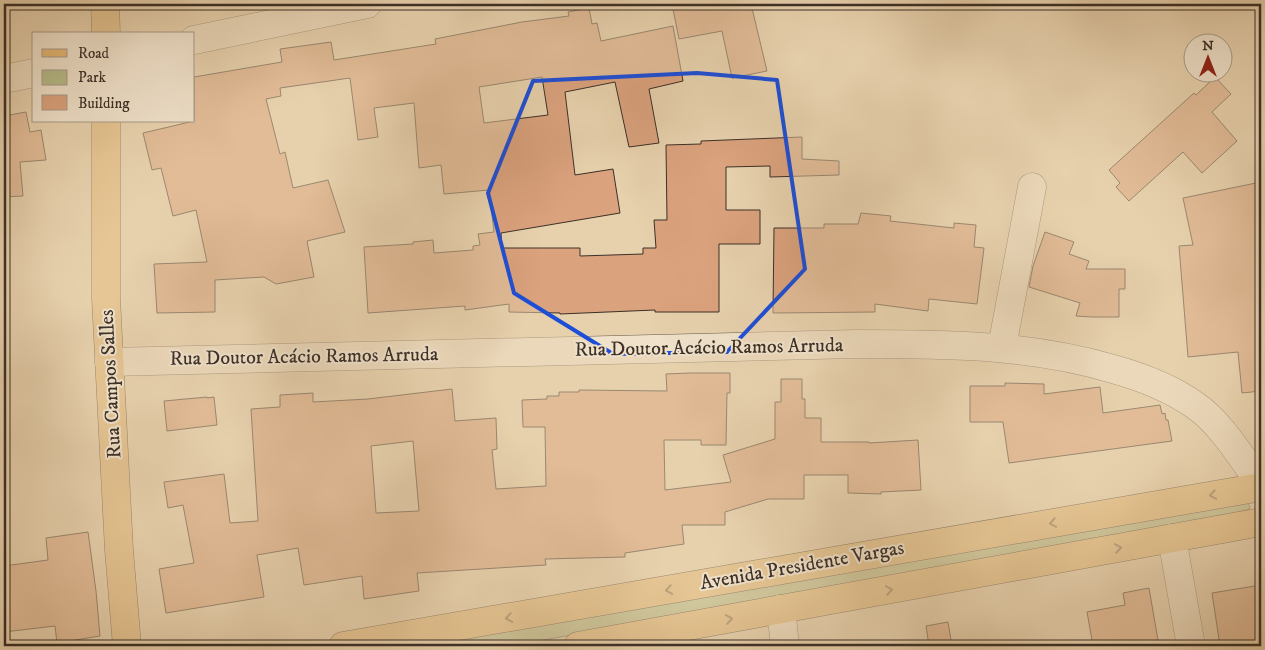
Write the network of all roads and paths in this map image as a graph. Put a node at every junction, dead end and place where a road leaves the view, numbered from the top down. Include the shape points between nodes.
1 (106, 4) edge
2 (367, 4) edge
3 (106, 32) edge
4 (195, 40) edge
5 (32, 73) edge
6 (4, 79) edge
7 (106, 122) edge
8 (1032, 187) dead end
9 (1002, 347) junction
10 (109, 362) junction
11 (1261, 486) edge
12 (1261, 522) edge
13 (1172, 538) junction
14 (781, 609) junction
15 (127, 646) edge
16 (343, 646) edge
17 (578, 646) edge
18 (785, 646) edge
19 (1191, 646) edge

1 - 3 main road
2 - 4 street
5 - 6 street
7 - 10 main road, Rua Campos Salles
8 - 9 street
9 - 10 street, Rua Doutor Acácio Ramos Arruda via 856,344
9 - 11 street, Rua Doutor Acácio Ramos Arruda via 1080,359 1136,376 1171,391 1197,406 1224,433
10 - 15 main road, Rua Campos Salles
11 -> 16 main road, Avenida Presidente Vargas
12 - 13 main road, Avenida Presidente Vargas
14 -> 13 main road, Avenida Presidente Vargas
13 - 19 street
17 -> 14 main road, Avenida Presidente Vargas
14 - 18 street

